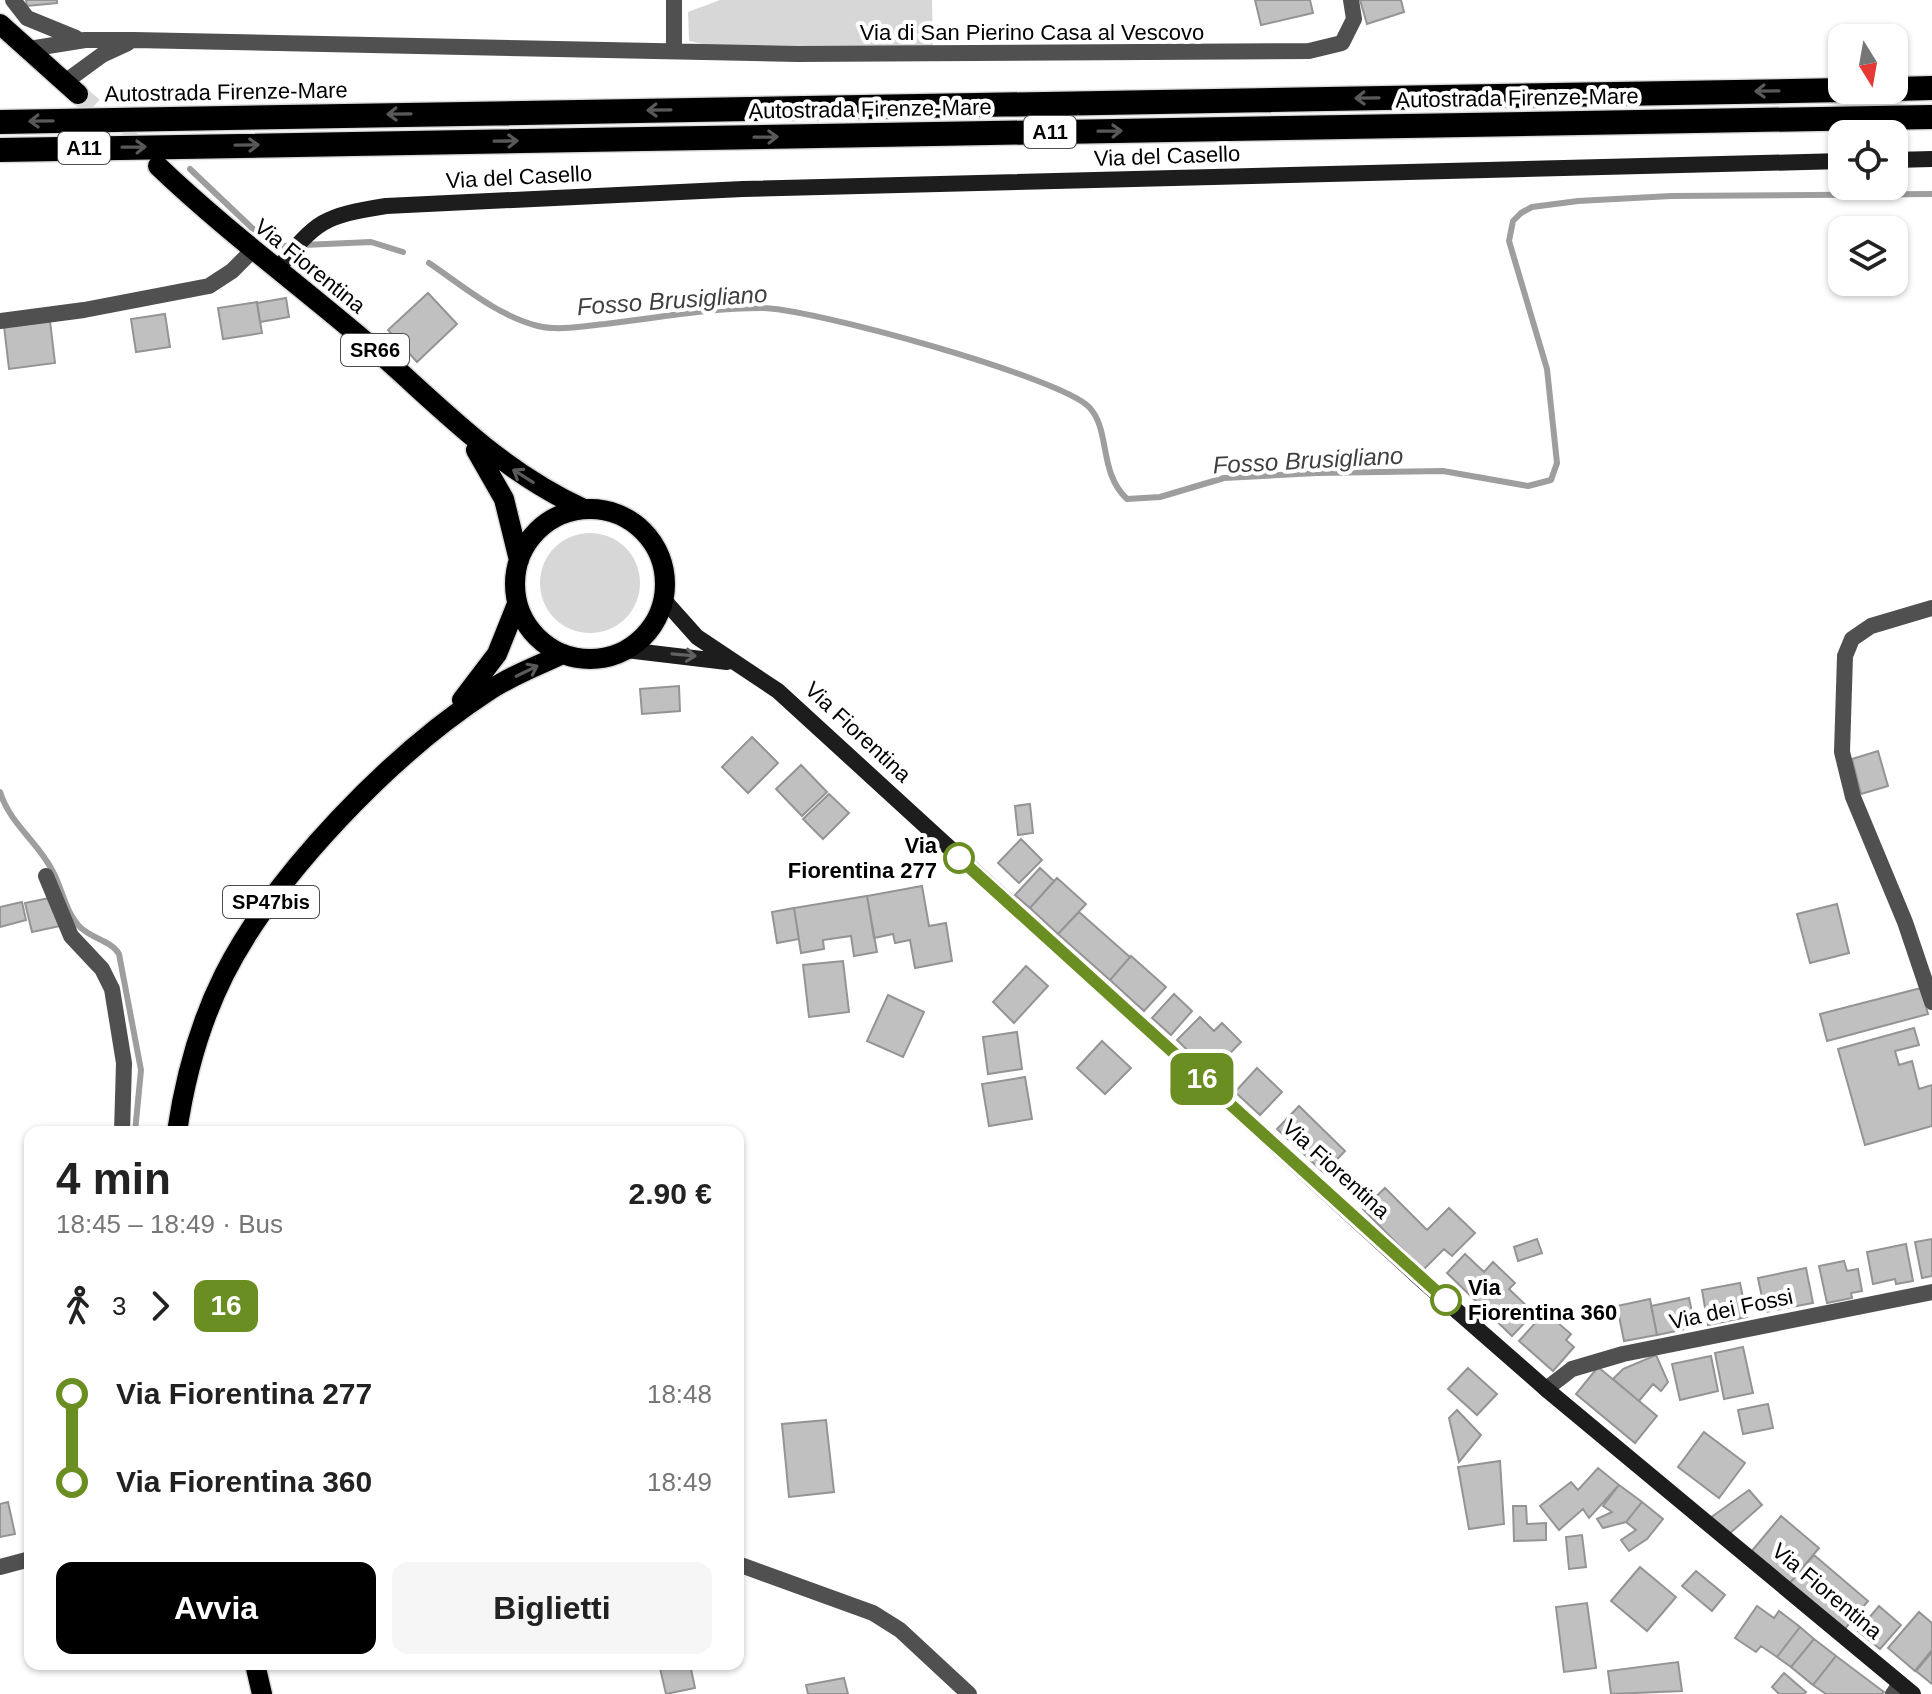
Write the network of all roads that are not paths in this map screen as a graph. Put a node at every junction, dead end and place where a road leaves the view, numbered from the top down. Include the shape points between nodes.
1 (13, 0) edge
2 (674, 0) edge
3 (1351, 0) edge
4 (0, 24) edge
5 (85, 40) junction
6 (134, 40) junction
7 (22, 44) junction
8 (674, 51) junction
9 (71, 88) joint
10 (1932, 88) edge
11 (1908, 89) edge
12 (1828, 90) edge
13 (1932, 117) edge
14 (0, 122) edge
15 (0, 150) edge
16 (1932, 159) edge
17 (1908, 160) edge
18 (1828, 161) edge
19 (158, 166) tunnel mouth
20 (252, 251) junction
21 (277, 270) junction
22 (0, 321) edge
23 (467, 436) junction
24 (584, 509) junction
25 (519, 560) junction
26 (664, 600) junction
27 (517, 604) junction
28 (1932, 608) edge
29 (626, 650) junction
30 (563, 654) junction
31 (741, 665) junction
32 (446, 721) junction
33 (46, 876) dead end
34 (1932, 1002) edge
35 (122, 1126) edge
36 (178, 1126) edge
37 (1932, 1292) edge
38 (1546, 1389) junction
39 (24, 1561) edge
40 (744, 1566) edge
41 (0, 1567) edge
42 (256, 1670) edge
43 (1902, 1691) edge
44 (262, 1694) edge
45 (969, 1694) edge

1 - 5 street via 35,22
1 - 7 street
2 - 8 street
3 - 8 street, Via di San Pierino Casa al Vescovo via 1352,29 1342,43 1318,51
4 - 7 main road
5 - 6 street
5 - 7 street
6 - 8 street, Via di San Pierino Casa al Vescovo
6 - 9 street, Via di San Pierino Casa al Vescovo via 102,55
7 - 9 main road
10 - 11 highway
12 -> 14 highway, Autostrada Firenze-Mare / A11
15 -> 13 highway, Autostrada Firenze-Mare / A11
16 - 17 street
18 - 21 street, Via del Casello via 743,189 386,206 338,214 306,234
19 - 20 main road, Via Fiorentina / SR66
20 - 21 main road, Via Fiorentina / SR66
20 - 22 street via 209,286
21 - 23 main road, Via Fiorentina / SR66
24 -> 23 main road, Via Fiorentina / SR66 via 541,488
23 - 25 main road, Via Fiorentina / SR66 via 504,499
24 - 25 main road via 549,521 530,538
24 - 26 main road via 621,515 642,529 662,562
25 - 27 main road
26 - 29 main road via 650,629
26 - 31 street, Via Fiorentina via 688,630
27 - 30 main road via 530,629
27 - 32 main road, SP47bis via 497,654
28 - 34 street via 1871,626 1852,639 1845,656 1842,752 1853,797
29 - 30 main road via 601,658
29 -> 31 street, Via Fiorentina
32 -> 30 main road, SP47bis via 488,691
31 - 38 street, Via Fiorentina via 778,691
32 - 36 main road, SP47bis via 314,848 245,939 197,1038
33 - 35 street via 71,936 102,969 112,989 124,1063
37 - 38 street, Via dei Fossi via 1623,1354 1572,1369
38 - 43 street, Via Fiorentina
39 - 41 street
40 - 45 street via 873,1613 900,1630
42 - 44 main road

